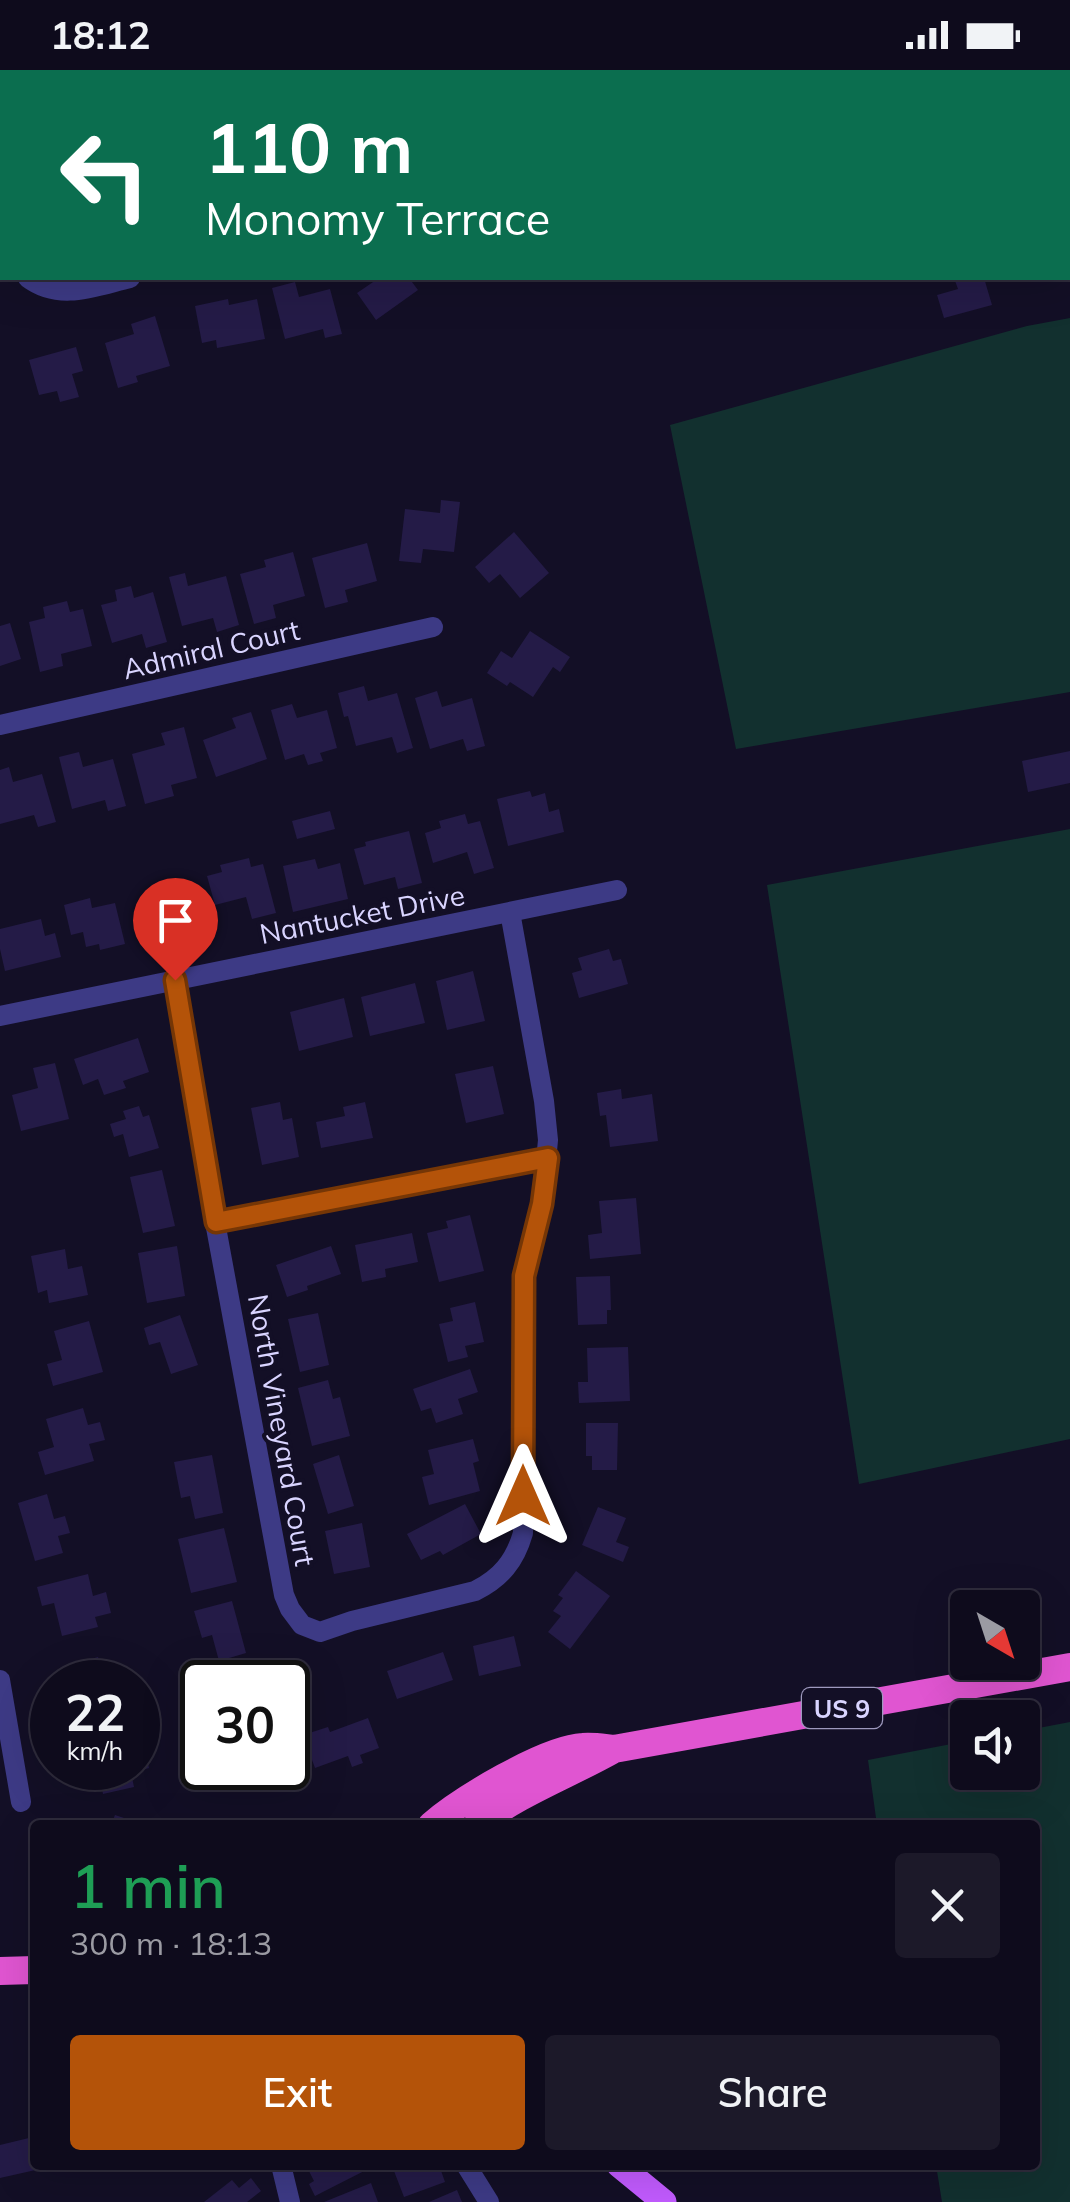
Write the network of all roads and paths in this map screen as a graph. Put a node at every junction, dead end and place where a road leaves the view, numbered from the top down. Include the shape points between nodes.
1 (31, 280) edge
2 (122, 280) edge
3 (433, 626) dead end
4 (0, 724) edge
5 (617, 890) dead end
6 (510, 912) junction
7 (175, 980) junction
8 (0, 1016) edge
9 (548, 1158) junction
10 (216, 1222) junction
11 (320, 1632) junction
12 (320, 1654) dead end
13 (1070, 1667) edge
14 (0, 1680) edge
15 (614, 1749) junction
16 (21, 1802) dead end
17 (439, 1820) edge
18 (484, 1820) edge
19 (30, 1970) edge
20 (0, 1971) edge
21 (282, 2170) edge
22 (469, 2170) edge
23 (625, 2170) edge
24 (290, 2202) edge
25 (489, 2202) edge
26 (664, 2202) edge

1 - 2 street via 74,292
3 - 4 street, Admiral Court
5 - 6 street, Nantucket Drive
6 - 7 street, Nantucket Drive
6 - 9 street
7 - 8 street, Nantucket Drive
7 - 10 street, North Vineyard Court
9 - 10 street
9 - 11 street via 524,1276 523,1533 517,1553 475,1592
10 - 11 street, North Vineyard Court via 284,1596 302,1625
11 - 12 street
13 - 15 highway, US 9
14 - 16 street
15 - 17 highway, US 9 via 581,1746 544,1759
15 - 18 highway, US 9
19 - 20 highway
21 - 24 street
22 - 25 street
23 - 26 main road

